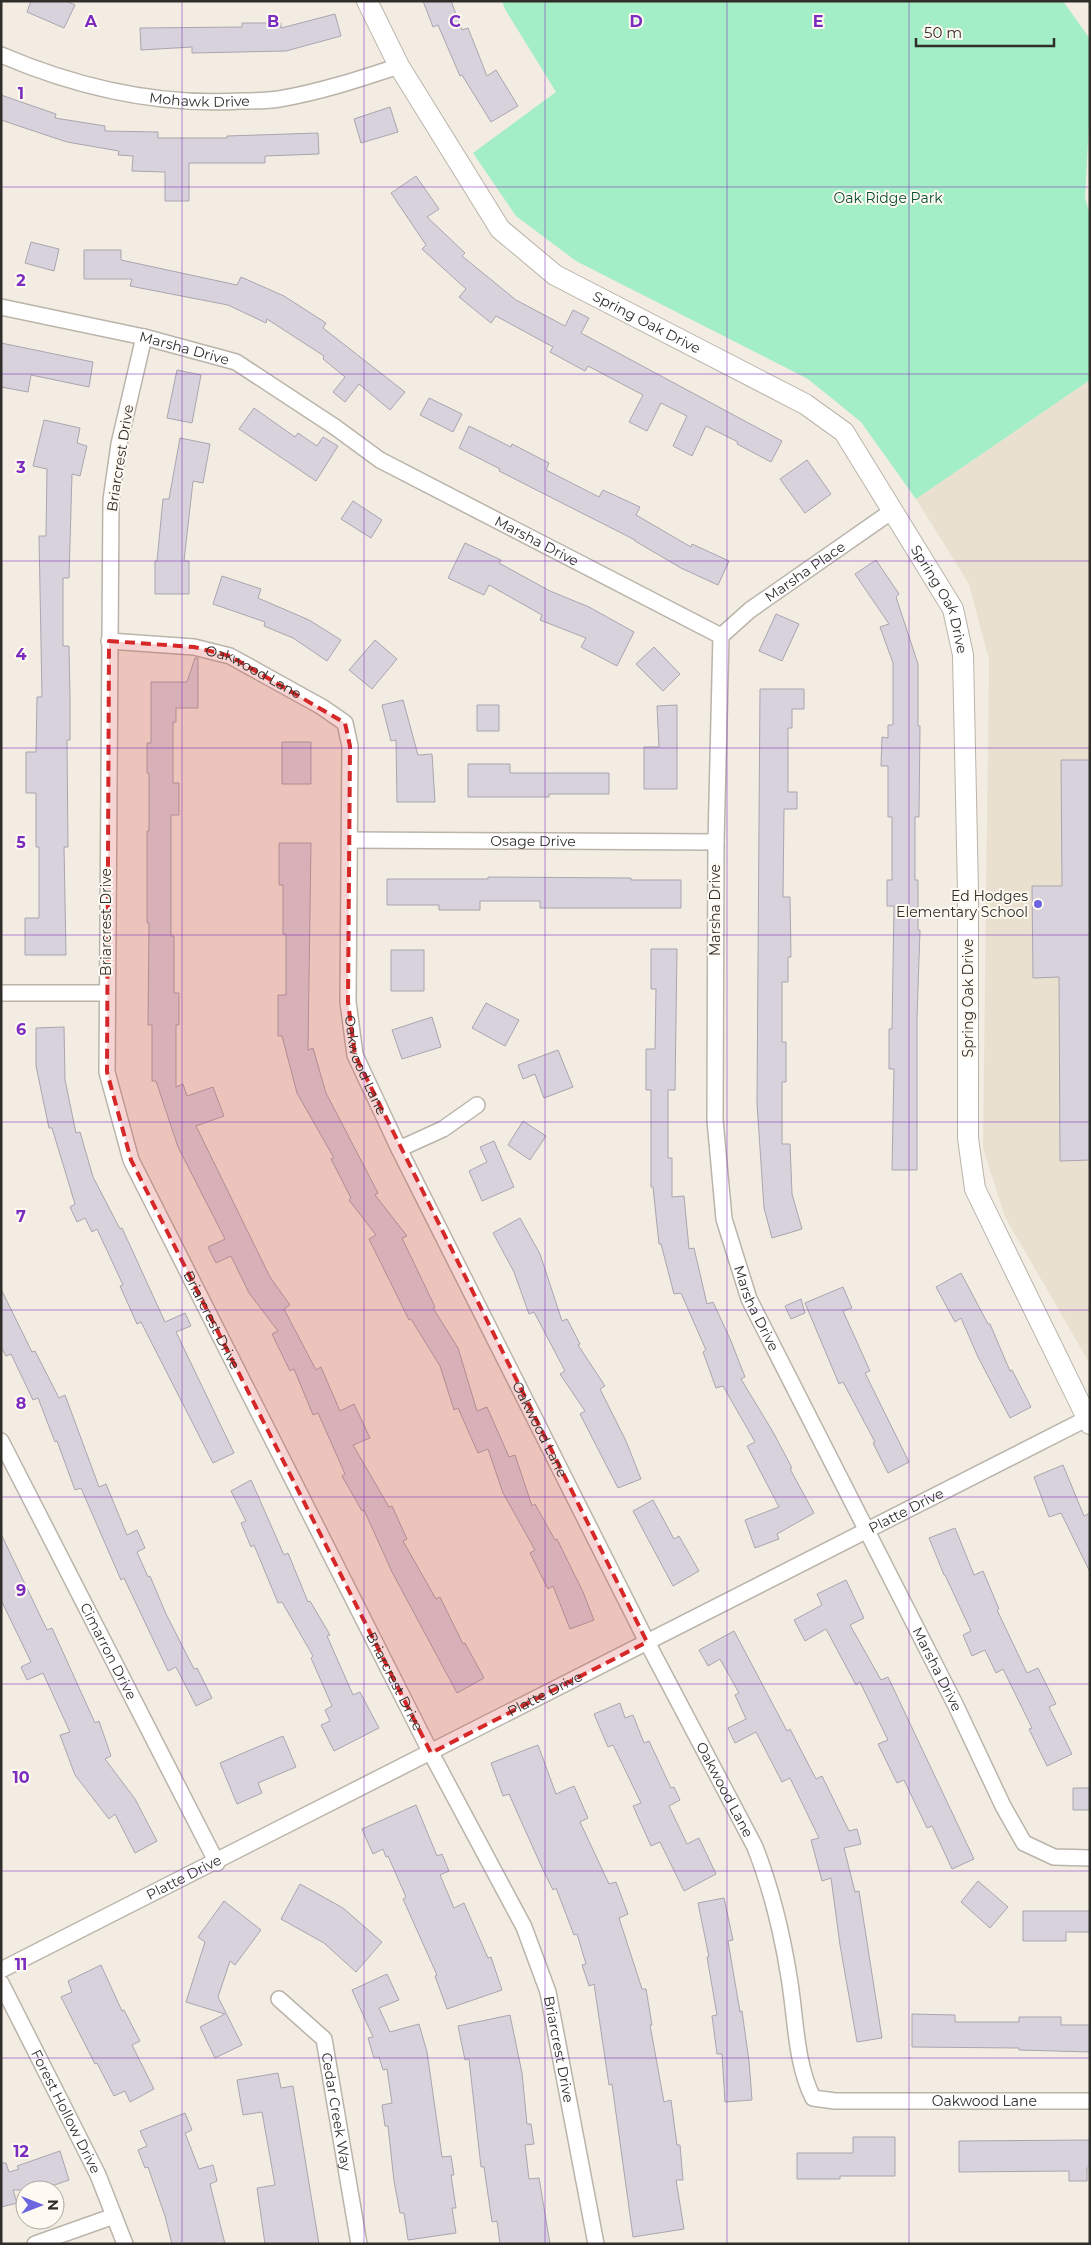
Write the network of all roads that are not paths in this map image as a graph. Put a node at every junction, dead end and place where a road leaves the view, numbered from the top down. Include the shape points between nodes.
1 (367, 1) edge
2 (1, 55) edge
3 (400, 66) junction
4 (1, 307) edge
5 (144, 337) junction
6 (892, 511) junction
7 (721, 636) junction
8 (109, 641) junction
9 (349, 840) junction
10 (716, 842) junction
11 (1, 993) edge
12 (106, 993) junction
13 (477, 1105) dead end
14 (400, 1148) junction
15 (1089, 1420) edge
16 (1, 1441) edge
17 (867, 1530) junction
18 (647, 1642) junction
19 (431, 1753) junction
20 (1090, 1858) edge
21 (216, 1863) junction
22 (1, 1970) edge
23 (1, 1983) edge
24 (278, 1999) dead end
25 (1090, 2101) edge
26 (114, 2216) junction
27 (35, 2244) edge
28 (125, 2244) edge
29 (359, 2244) edge
30 (596, 2244) edge

1 - 3 street, Spring Oak Drive
2 - 3 street, Mohawk Drive via 79,83 145,97 215,103 277,100 339,86
3 - 6 street, Spring Oak Drive via 500,229 555,275 805,404 836,426 844,432
4 - 5 street, Marsha Drive
5 - 7 street, Marsha Drive via 236,362 380,460
5 - 8 street, Briarcrest Drive via 119,444 110,500
6 - 7 street, Marsha Place via 750,610
6 - 15 street, Spring Oak Drive via 953,609 963,655 968,892 968,1138 975,1189
7 - 10 street, Marsha Drive
8 - 9 street, Oakwood Lane via 194,647 230,656 322,707 344,723 350,746
8 - 12 street, Briarcrest Drive
9 - 10 street, Osage Drive
9 - 14 street, Oakwood Lane via 348,1002 355,1055
10 - 17 street, Marsha Drive via 715,1120 724,1219 749,1299
11 - 12 street
12 - 19 street, Briarcrest Drive via 107,1072 131,1160
13 - 14 street via 444,1129
14 - 18 street, Oakwood Lane
15 - 17 street, Platte Drive
16 - 21 street, Cimarron Drive
17 - 18 street, Platte Drive
17 - 20 street, Marsha Drive via 1024,1843 1054,1857
18 - 19 street, Platte Drive
18 - 25 street, Oakwood Lane via 755,1847 767,1876 789,1975 804,2080 813,2098 835,2101
19 - 21 street, Platte Drive
19 - 30 street, Briarcrest Drive via 524,1927 548,1992
21 - 22 street, Platte Drive
23 - 26 street, Forest Hollow Drive via 98,2175
24 - 29 street, Cedar Creek Way via 324,2039
26 - 27 street
26 - 28 street, Forest Hollow Drive

